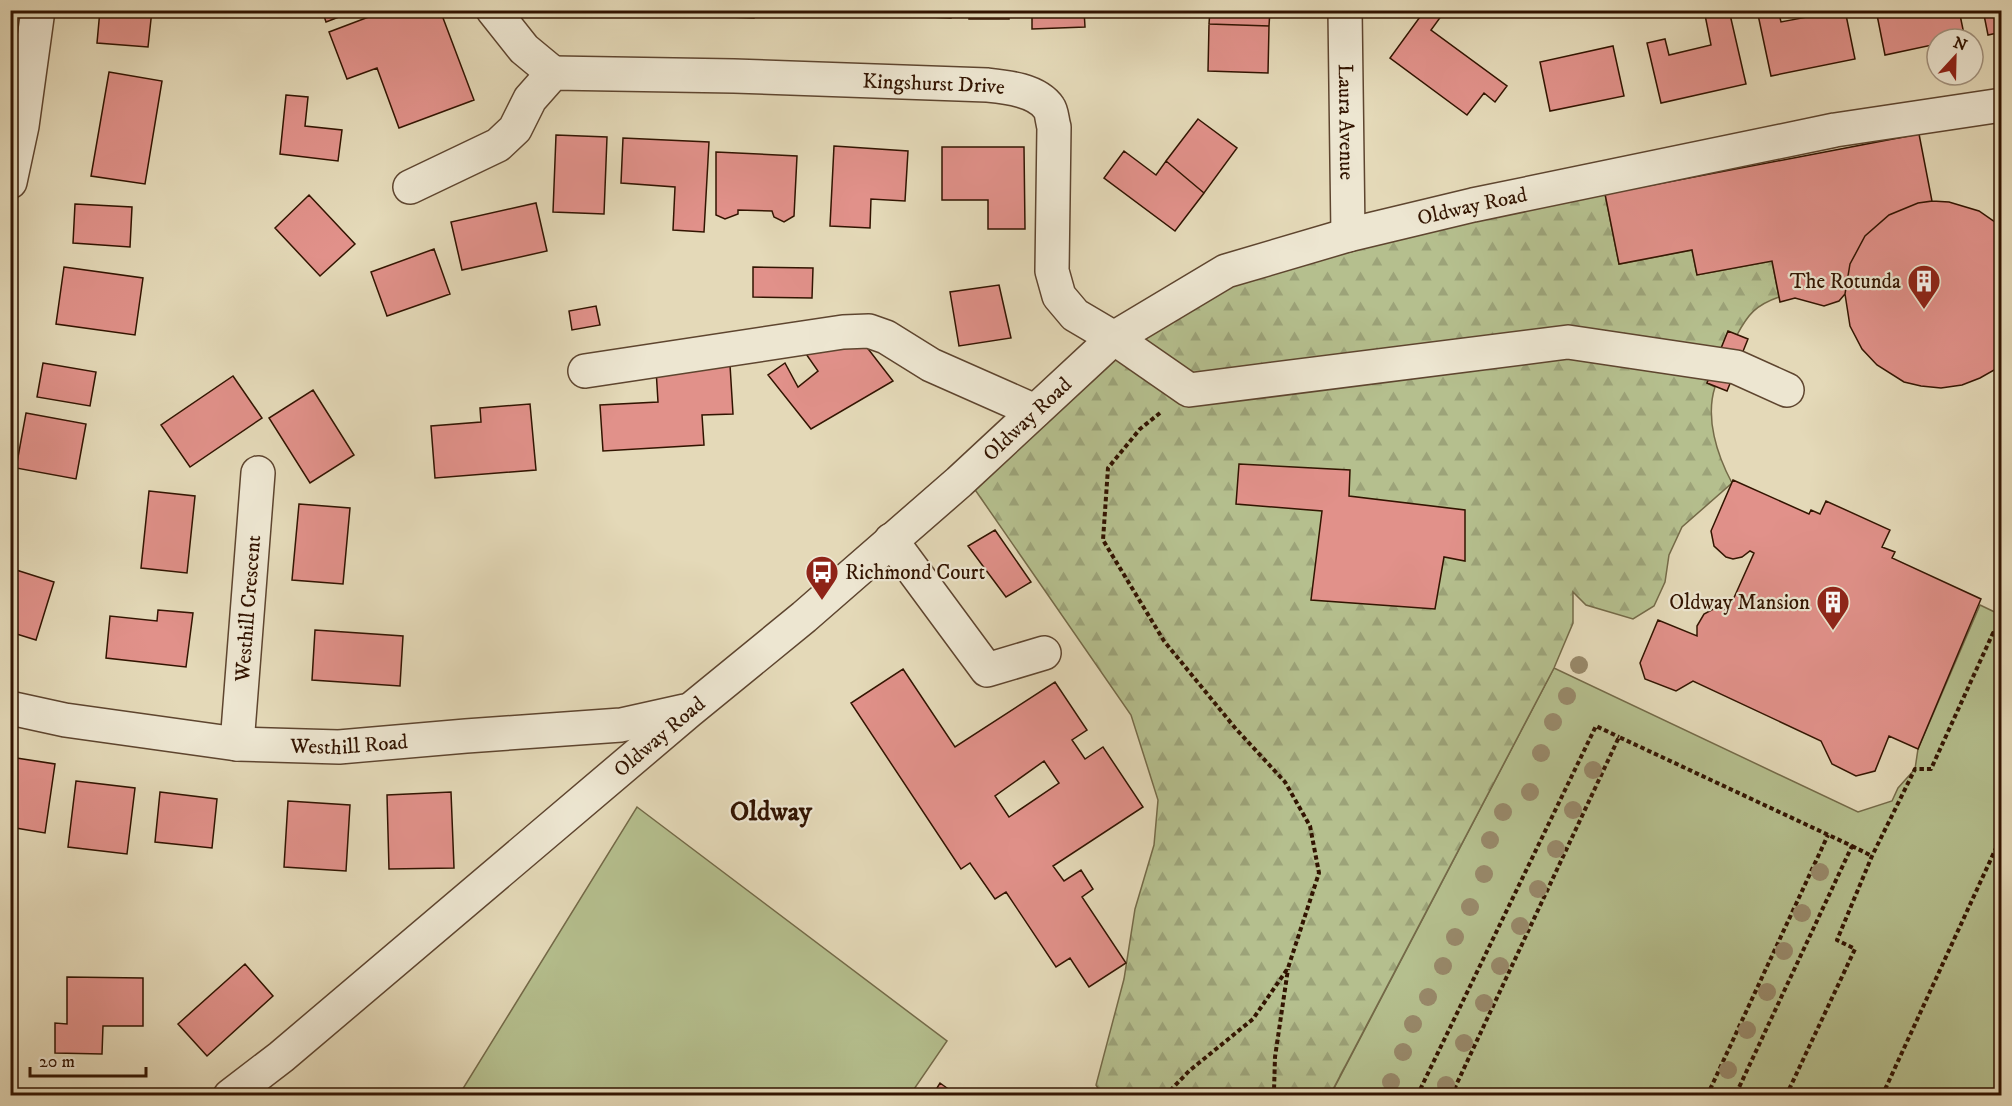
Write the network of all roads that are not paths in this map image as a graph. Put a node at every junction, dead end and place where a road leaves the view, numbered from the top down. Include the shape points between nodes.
1 (38, 10) edge
2 (493, 10) edge
3 (1345, 10) edge
4 (553, 73) junction
5 (2001, 105) edge
6 (16, 125) edge
7 (10, 182) edge
8 (410, 187) dead end
9 (1348, 235) junction
10 (1114, 338) junction
11 (585, 371) dead end
12 (1787, 390) dead end
13 (1035, 411) junction
14 (258, 473) dead end
15 (891, 540) junction
16 (1044, 653) dead end
17 (10, 708) edge
18 (688, 711) junction
19 (237, 744) junction
20 (230, 1095) edge

1 - 6 street
2 - 4 street via 524,49
3 - 9 street, Laura Avenue
4 - 8 street via 530,99 515,129 498,146
4 - 10 street, Kingshurst Drive via 987,85 1032,94 1049,108 1054,127 1052,271 1059,296 1075,315
5 - 9 street, Oldway Road via 1835,130
6 - 7 street
9 - 10 street, Oldway Road via 1226,271
10 - 12 street, Kingshurst Drive via 1189,390 1568,342 1736,368
10 - 13 street, Oldway Road
11 - 13 street via 869,331 931,365
13 - 15 street, Oldway Road
14 - 19 street, Westhill Crescent
15 - 16 street via 987,670
15 - 18 street, Oldway Road
17 - 19 street, Westhill Road via 65,720
18 - 19 street, Westhill Road via 621,725 339,747
18 - 20 street, Oldway Road via 281,1057

